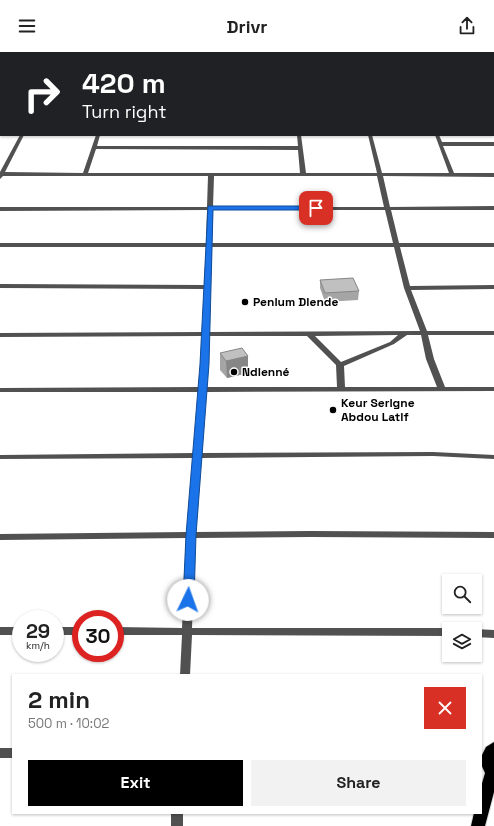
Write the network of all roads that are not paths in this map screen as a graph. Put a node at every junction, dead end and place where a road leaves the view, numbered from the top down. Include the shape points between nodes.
1 (21, 136) edge
2 (98, 136) edge
3 (299, 136) edge
4 (370, 136) edge
5 (437, 136) edge
6 (440, 144) junction
7 (494, 144) edge
8 (94, 148) junction
9 (300, 148) junction
10 (85, 174) junction
11 (212, 174) junction
12 (303, 174) junction
13 (379, 174) junction
14 (1, 175) edge
15 (452, 175) junction
16 (494, 175) edge
17 (210, 208) junction
18 (388, 208) junction
19 (494, 208) edge
20 (0, 209) edge
21 (0, 245) edge
22 (209, 245) junction
23 (398, 245) junction
24 (494, 245) edge
25 (0, 286) edge
26 (207, 287) junction
27 (494, 287) edge
28 (407, 288) junction
29 (406, 333) junction
30 (424, 333) junction
31 (494, 333) edge
32 (205, 334) junction
33 (309, 334) junction
34 (0, 335) edge
35 (340, 365) junction
36 (341, 389) junction
37 (494, 389) edge
38 (0, 390) edge
39 (202, 390) junction
40 (442, 390) junction
41 (196, 456) junction
42 (0, 457) edge
43 (494, 457) edge
44 (191, 535) junction
45 (494, 535) edge
46 (0, 537) edge
47 (0, 631) edge
48 (12, 631) edge
49 (124, 631) edge
50 (187, 631) junction
51 (442, 632) edge
52 (482, 633) edge
53 (494, 634) edge
54 (185, 674) edge
55 (0, 753) edge
56 (12, 753) edge
57 (491, 758) edge
58 (482, 805) edge
59 (177, 814) edge
60 (480, 814) edge
61 (177, 826) edge
62 (478, 826) edge

1 - 14 street
2 - 8 street
3 - 9 street
4 - 13 street
5 - 6 street
6 - 7 street
6 - 15 street
8 - 9 street
8 - 10 street
9 - 12 street
10 - 11 street
10 - 14 street
11 - 12 street
11 - 17 street
12 - 13 street
13 - 15 street
13 - 18 street
15 - 16 street
17 - 18 street
17 - 20 street
17 - 22 street
18 - 19 street
18 - 23 street
21 - 22 street
22 - 23 street
22 - 26 street
23 - 24 street
23 - 28 street
25 - 26 street
26 - 32 street
27 - 28 street
28 - 30 street
29 - 30 street
29 - 33 street
29 - 35 street via 392,343
30 - 31 street
30 - 40 street
32 - 33 street
32 - 34 street
32 - 39 street
33 - 35 street
35 - 36 street
36 - 39 street
36 - 40 street
37 - 40 street
38 - 39 street
39 - 41 street
41 - 42 street
41 - 43 street via 433,454
41 - 44 street
44 - 45 street
44 - 46 street
44 - 50 street
47 - 48 street
49 - 50 street
50 - 51 street
50 - 54 street
52 - 53 street
55 - 56 street
57 - 58 main road
59 - 61 street
60 - 62 main road

